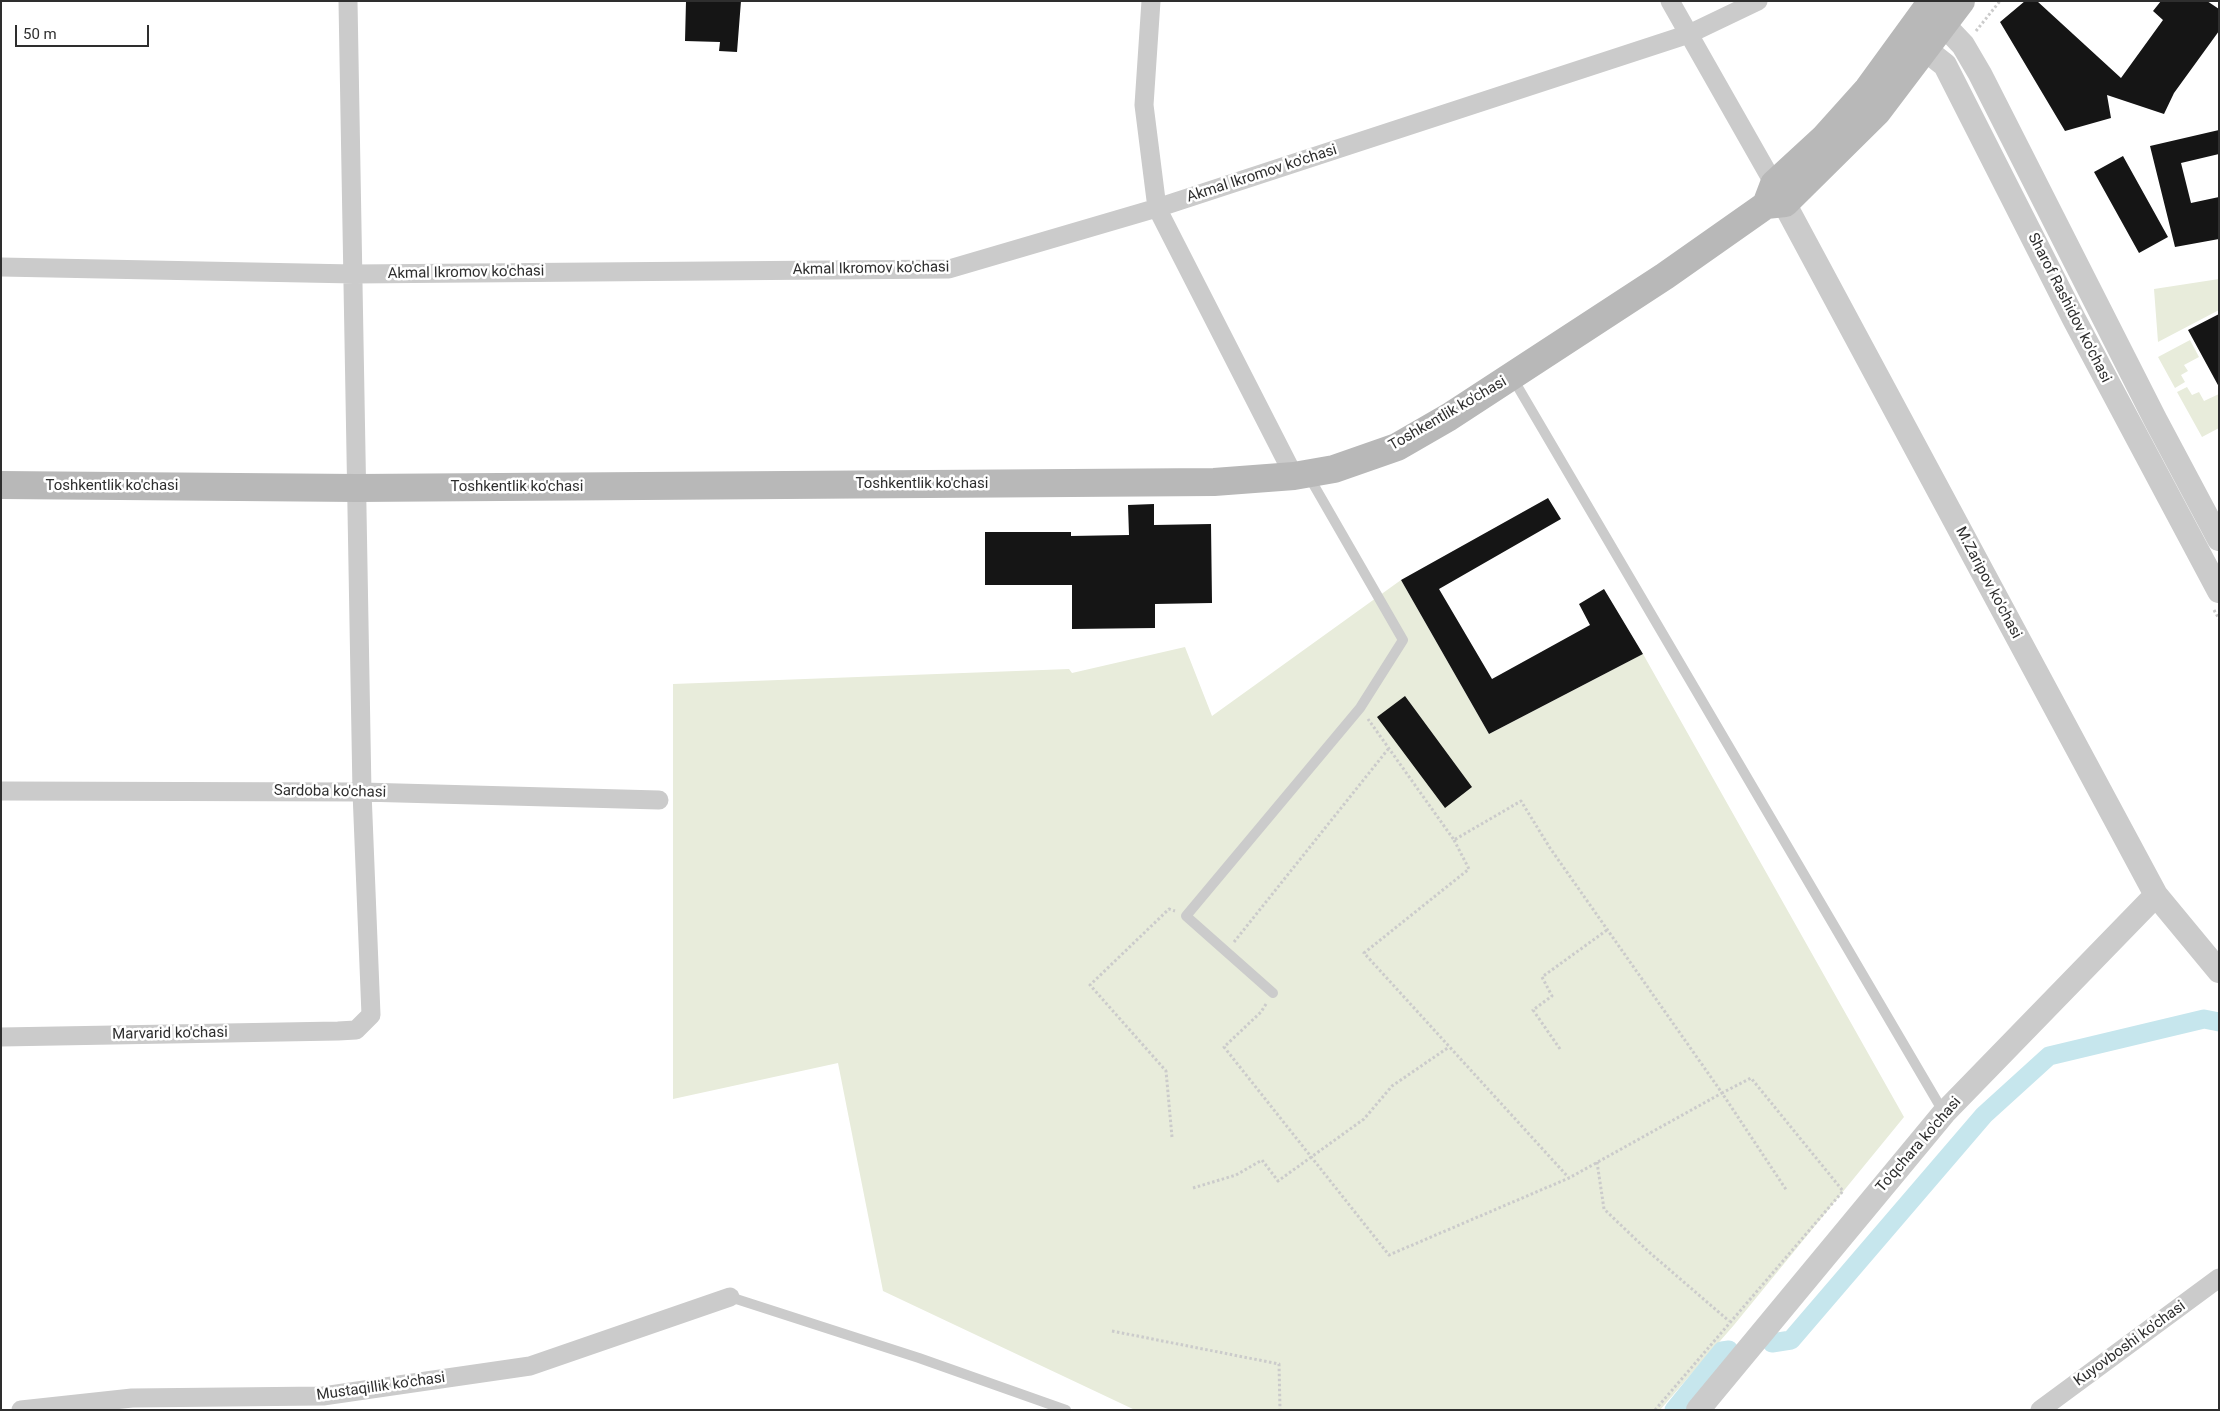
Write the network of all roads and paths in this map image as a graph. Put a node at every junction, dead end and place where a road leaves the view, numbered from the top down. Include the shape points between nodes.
1 (348, 1) edge
2 (1151, 1) edge
3 (1670, 1) edge
4 (1758, 1) edge
5 (1961, 1) edge
6 (1934, 31) edge
7 (1689, 34) junction
8 (1775, 197) junction
9 (1157, 208) junction
10 (1, 267) edge
11 (354, 274) junction
12 (1512, 377) junction
13 (1301, 475) junction
14 (1, 485) edge
15 (357, 488) junction
16 (2219, 539) edge
17 (2219, 591) edge
18 (1360, 708) junction
19 (1388, 748) junction
20 (1, 790) edge
21 (362, 792) junction
22 (659, 800) dead end
23 (1454, 840) junction
24 (2156, 895) junction
25 (1186, 916) junction
26 (1607, 930) junction
27 (1226, 952) junction
28 (2219, 971) edge
29 (1273, 993) joint
30 (1, 1037) edge
31 (1449, 1046) junction
32 (1560, 1049) dead end
33 (1722, 1093) junction
34 (1944, 1113) junction
35 (1172, 1136) dead end
36 (1313, 1157) junction
37 (1597, 1162) junction
38 (1569, 1178) junction
39 (1193, 1188) dead end
40 (1787, 1191) dead end
41 (2219, 1278) edge
42 (730, 1298) joint
43 (1729, 1321) junction
44 (1112, 1331) dead end
45 (137, 1404) edge
46 (21, 1410) edge
47 (1066, 1410) edge
48 (1280, 1410) edge
49 (1655, 1410) edge
50 (1698, 1410) edge
51 (2040, 1410) edge

1 - 11 street, Marvarid ko'chasi
2 - 9 street via 1144,105
3 - 7 street
4 - 7 street, Akmal Ikromov ko'chasi
5 - 6 main road, Toshkentlik ko'chasi
6 - 8 main road, Toshkentlik ko'chasi via 1868,89
6 - 16 street via 1980,74
6 - 17 street, Sharof Rashidov ko'chasi via 1945,65 2074,319
7 - 8 street
7 - 9 street, Akmal Ikromov ko'chasi
8 - 12 main road, Toshkentlik ko'chasi via 1665,276
8 - 24 street, M.Zaripov ko'chasi
9 - 11 street, Akmal Ikromov ko'chasi via 949,269
9 - 13 street
10 - 11 street, Akmal Ikromov ko'chasi
11 - 15 street, Marvarid ko'chasi
12 - 13 main road, Toshkentlik ko'chasi via 1397,447 1334,469
12 - 34 lane
13 - 15 main road, Toshkentlik ko'chasi via 1214,482
13 - 18 lane via 1403,640
14 - 15 main road, Toshkentlik ko'chasi
15 - 21 street, Marvarid ko'chasi
18 - 19 path
18 - 25 lane
19 - 23 path
19 - 27 path
20 - 21 street, Sardoba ko'chasi
21 - 22 street, Sardoba ko'chasi
21 - 30 street, Marvarid ko'chasi via 372,1015 356,1030
23 - 26 path via 1521,800
23 - 31 path via 1469,869 1364,953
24 - 28 street, M.Zaripov ko'chasi
24 - 34 street, To'qchara ko'chasi
25 - 27 lane
25 - 35 path via 1169,909 1090,985 1166,1071
26 - 32 path via 1542,976 1552,996 1533,1010
26 - 33 path
27 - 29 lane
29 - 36 path via 1260,1012 1224,1046
31 - 36 path via 1392,1086 1364,1119
31 - 38 path
33 - 37 path
33 - 40 path
33 - 43 path via 1751,1078 1843,1191
34 - 50 street, To'qchara ko'chasi
36 - 38 path via 1389,1255
36 - 39 path via 1278,1181 1262,1160 1236,1175
37 - 38 path
37 - 43 path via 1604,1209
41 - 51 street, Kuyovboshi ko'chasi
42 - 45 street, Mustaqillik ko'chasi via 530,1366 323,1396
42 - 47 lane via 919,1358
43 - 49 path
44 - 48 path via 1279,1364
45 - 46 street, Mustaqillik ko'chasi

